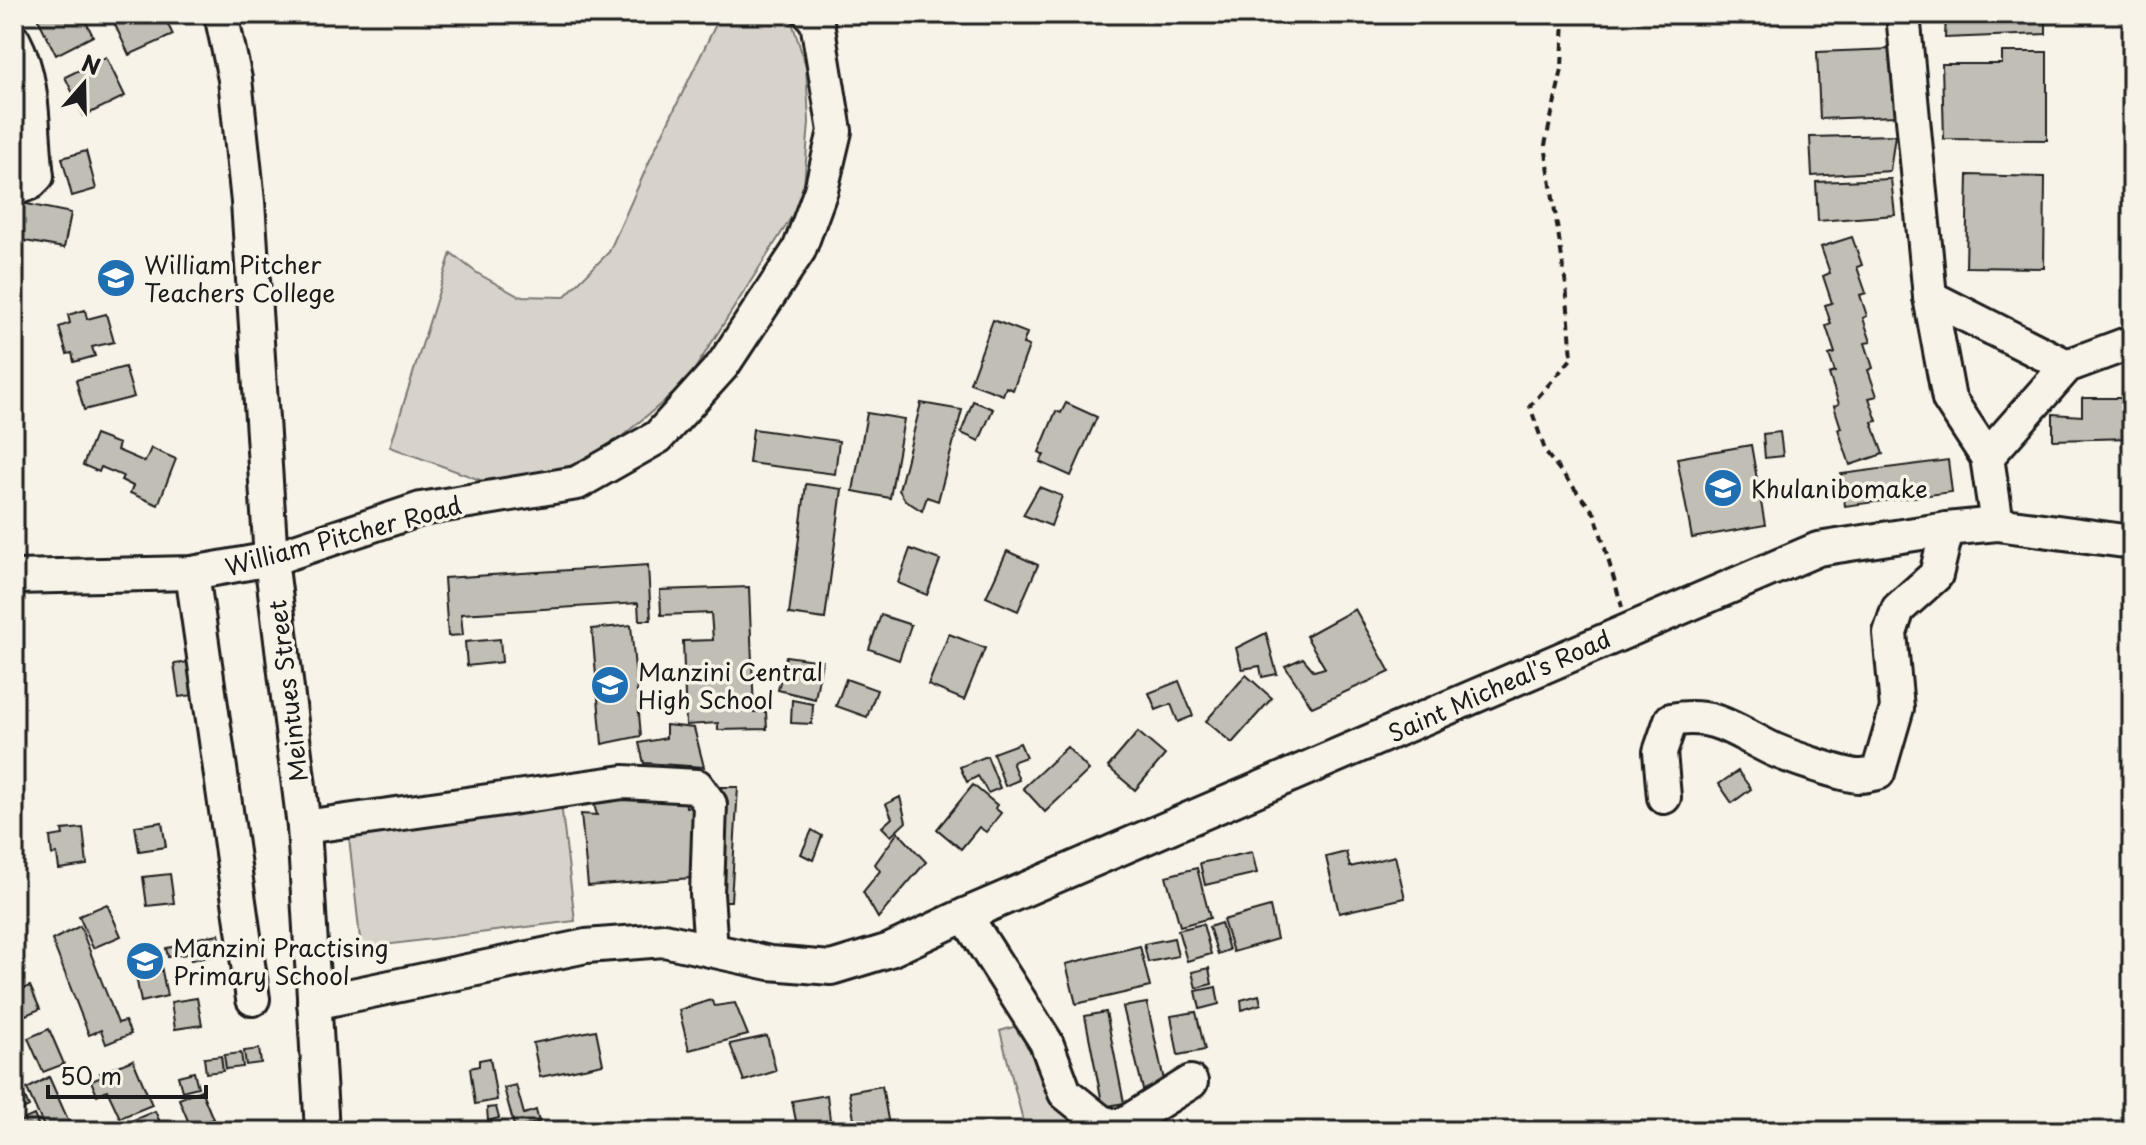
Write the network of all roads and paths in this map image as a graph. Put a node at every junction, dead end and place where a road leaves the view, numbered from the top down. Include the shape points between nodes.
1 (221, 14) edge
2 (810, 14) edge
3 (1564, 14) edge
4 (1903, 14) edge
5 (14, 41) edge
6 (14, 189) edge
7 (1930, 297) junction
8 (2132, 342) edge
9 (2067, 366) junction
10 (1987, 457) junction
11 (1997, 524) junction
12 (1947, 529) junction
13 (2132, 542) edge
14 (271, 559) junction
15 (192, 573) junction
16 (14, 577) edge
17 (1628, 628) junction
18 (1664, 797) dead end
19 (304, 827) junction
20 (965, 915) junction
21 (711, 950) junction
22 (253, 999) dead end
23 (314, 1003) junction
24 (1191, 1082) dead end
25 (322, 1131) edge

1 - 14 street, Meintues Street via 235,79 248,202
2 - 14 street, William Pitcher Road via 817,22 835,131 821,190 799,250 723,365 658,437 577,483 421,509
3 - 17 path via 1562,69 1545,145 1572,358 1530,406 1546,453 1595,514
4 - 7 street
5 - 6 street via 26,74 37,176
7 - 9 street
7 - 10 street via 1949,399
8 - 9 street
9 - 10 street
10 - 11 street
11 - 12 street, Saint Micheal's Road
11 - 13 street, Saint Micheal's Road
12 - 17 street, Saint Micheal's Road via 1818,549
12 - 18 street via 1936,575 1898,609 1890,633 1897,708 1878,773 1858,776 1823,766 1773,749 1728,725 1693,716 1671,720 1660,752
14 - 15 street, William Pitcher Road
14 - 19 street, Meintues Street
15 - 16 street, William Pitcher Road
15 - 22 street
17 - 20 street, Saint Micheal's Road
19 - 21 street via 623,782 697,786 710,804
19 - 23 street, Meintues Street
20 - 21 street, Saint Micheal's Road via 890,950 831,968 770,963
20 - 24 street via 1046,1042 1065,1093 1088,1113 1119,1127
21 - 23 street, Saint Micheal's Road via 664,940 586,946
23 - 25 street, Meintues Street

